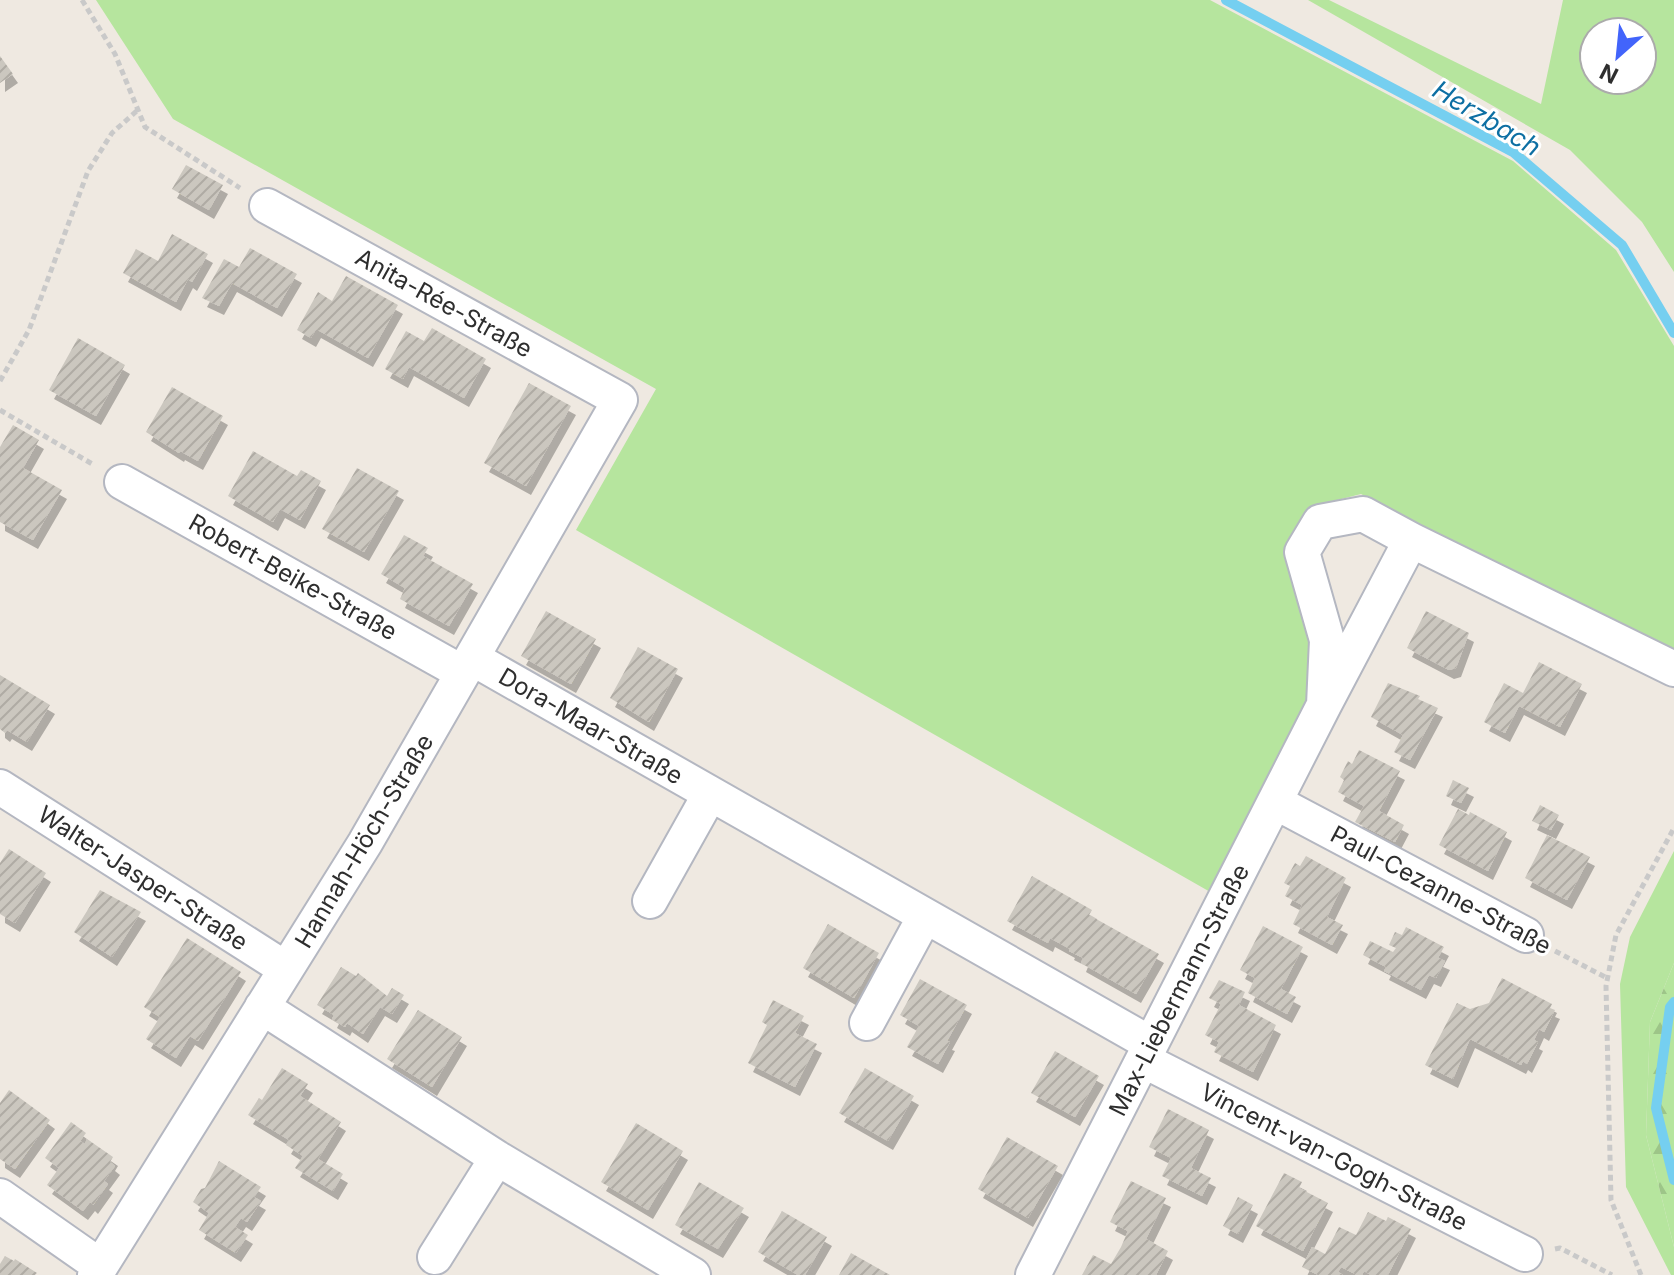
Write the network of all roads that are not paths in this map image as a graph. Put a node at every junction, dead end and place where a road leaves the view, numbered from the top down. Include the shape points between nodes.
1 (267, 206) road end
2 (620, 400) joint
3 (122, 482) road end
4 (1411, 540) junction
5 (467, 666) junction
6 (1674, 669) edge
7 (1324, 705) junction
8 (0, 787) edge
9 (710, 794) junction
10 (1275, 802) junction
11 (650, 901) dead end
12 (925, 916) junction
13 (1526, 935) road end
14 (286, 969) junction
15 (262, 1007) junction
16 (867, 1023) dead end
17 (1147, 1052) junction
18 (497, 1158) junction
19 (0, 1196) edge
20 (1525, 1254) road end
21 (435, 1257) dead end
22 (98, 1271) edge
23 (693, 1275) edge
24 (1033, 1275) edge

1 - 2 street, Anita-Rée-Straße
2 - 5 street, Hannah-Höch-Straße
3 - 5 street, Robert-Beike-Straße
4 - 6 street
4 - 7 street, Max-Liebermann-Straße
4 - 7 street, Max-Liebermann-Straße via 1363,514 1320,522 1302,552 1327,640
5 - 9 street, Dora-Maar-Straße
5 - 14 street, Hannah-Höch-Straße
7 - 10 street, Max-Liebermann-Straße
8 - 14 street, Walter-Jasper-Straße
9 - 11 street, Dora-Maar-Straße
9 - 12 street, Dora-Maar-Straße
10 - 13 street, Paul-Cezanne-Straße
10 - 17 street, Max-Liebermann-Straße
12 - 16 street
12 - 17 street, Dora-Maar-Straße
14 - 15 street, Hannah-Höch-Straße
15 - 18 street
15 - 22 street, Hannah-Höch-Straße
17 - 20 street, Vincent-van-Gogh-Straße
17 - 24 street, Max-Liebermann-Straße
18 - 21 street
18 - 23 street
19 - 22 street

